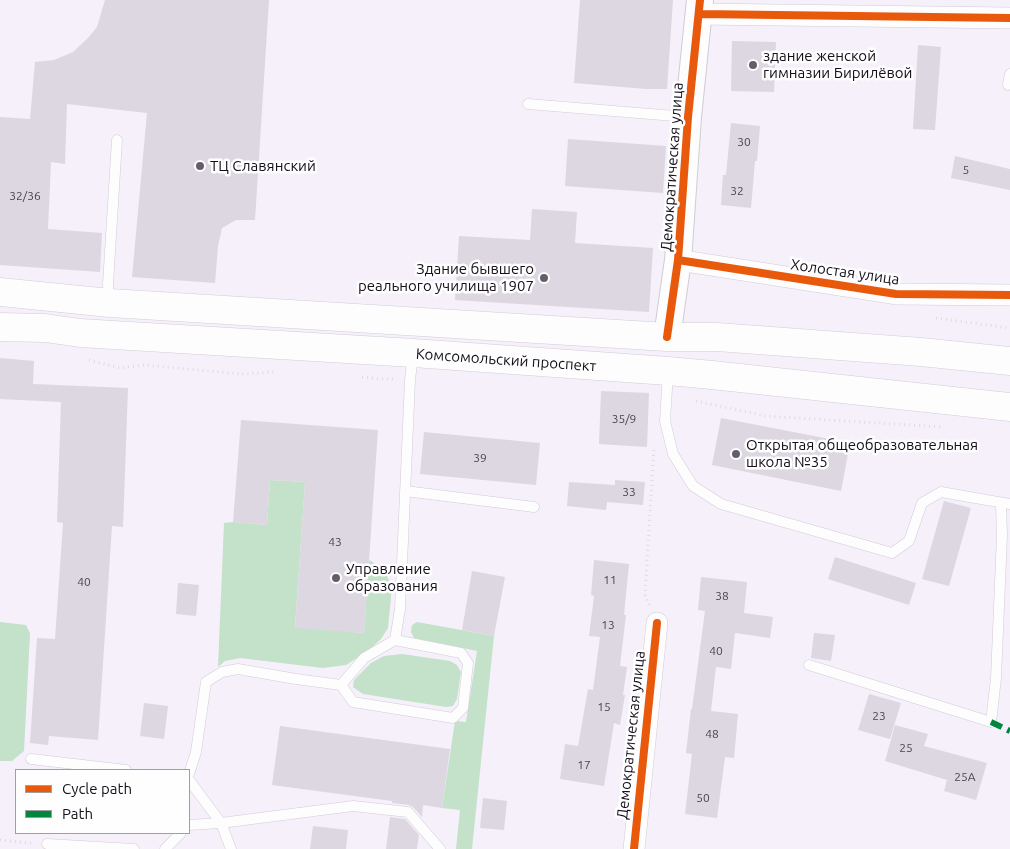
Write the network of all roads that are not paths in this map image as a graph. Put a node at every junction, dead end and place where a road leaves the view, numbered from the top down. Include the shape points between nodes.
1 (700, 7) edge
2 (1010, 18) edge
3 (1010, 74) edge
4 (1008, 85) dead end
5 (528, 104) dead end
6 (688, 118) junction
7 (117, 140) dead end
8 (678, 260) junction
9 (0, 292) edge
10 (1010, 296) edge
11 (110, 303) junction
12 (0, 327) edge
13 (667, 337) junction
14 (414, 353) junction
15 (1010, 360) edge
16 (668, 383) junction
17 (1010, 407) edge
18 (405, 492) junction
19 (1006, 503) edge
20 (534, 507) dead end
21 (657, 623) dead end
22 (395, 640) junction
23 (809, 666) dead end
24 (341, 685) junction
25 (31, 759) dead end
26 (117, 769) edge
27 (190, 771) edge
28 (190, 781) edge
29 (221, 823) junction
30 (190, 825) edge
31 (180, 834) edge
32 (47, 844) road end
33 (134, 849) edge
34 (166, 849) edge
35 (231, 849) edge
36 (440, 849) edge
37 (634, 849) edge

1 - 2 street
1 - 6 street, Демократическая улица
3 - 4 lane
5 - 6 lane
6 - 8 street, Демократическая улица
7 - 11 lane via 108,284
8 - 10 street, Холостая улица via 896,294
8 - 13 street, Демократическая улица
9 - 11 main road
11 - 13 main road
12 - 14 main road, Комсомольский проспект
13 - 15 main road via 726,337
14 - 16 main road, Комсомольский проспект
14 - 18 lane
16 - 17 main road, Комсомольский проспект via 712,375
16 - 19 lane via 665,421 673,454 693,486 721,504 892,553 909,541 922,503 941,492
18 - 20 lane
18 - 22 lane via 400,609
19 - 23 lane via 990,722
21 - 37 street, Демократическая улица
22 - 24 lane via 364,658
22 - 24 lane via 460,653 468,663 463,708 453,718 353,702
24 - 27 lane via 238,669 222,672 206,682 196,752
25 - 26 lane
28 - 29 lane
29 - 30 lane
29 - 35 lane
29 - 36 lane via 352,806 408,812
31 - 34 lane
32 - 33 lane

